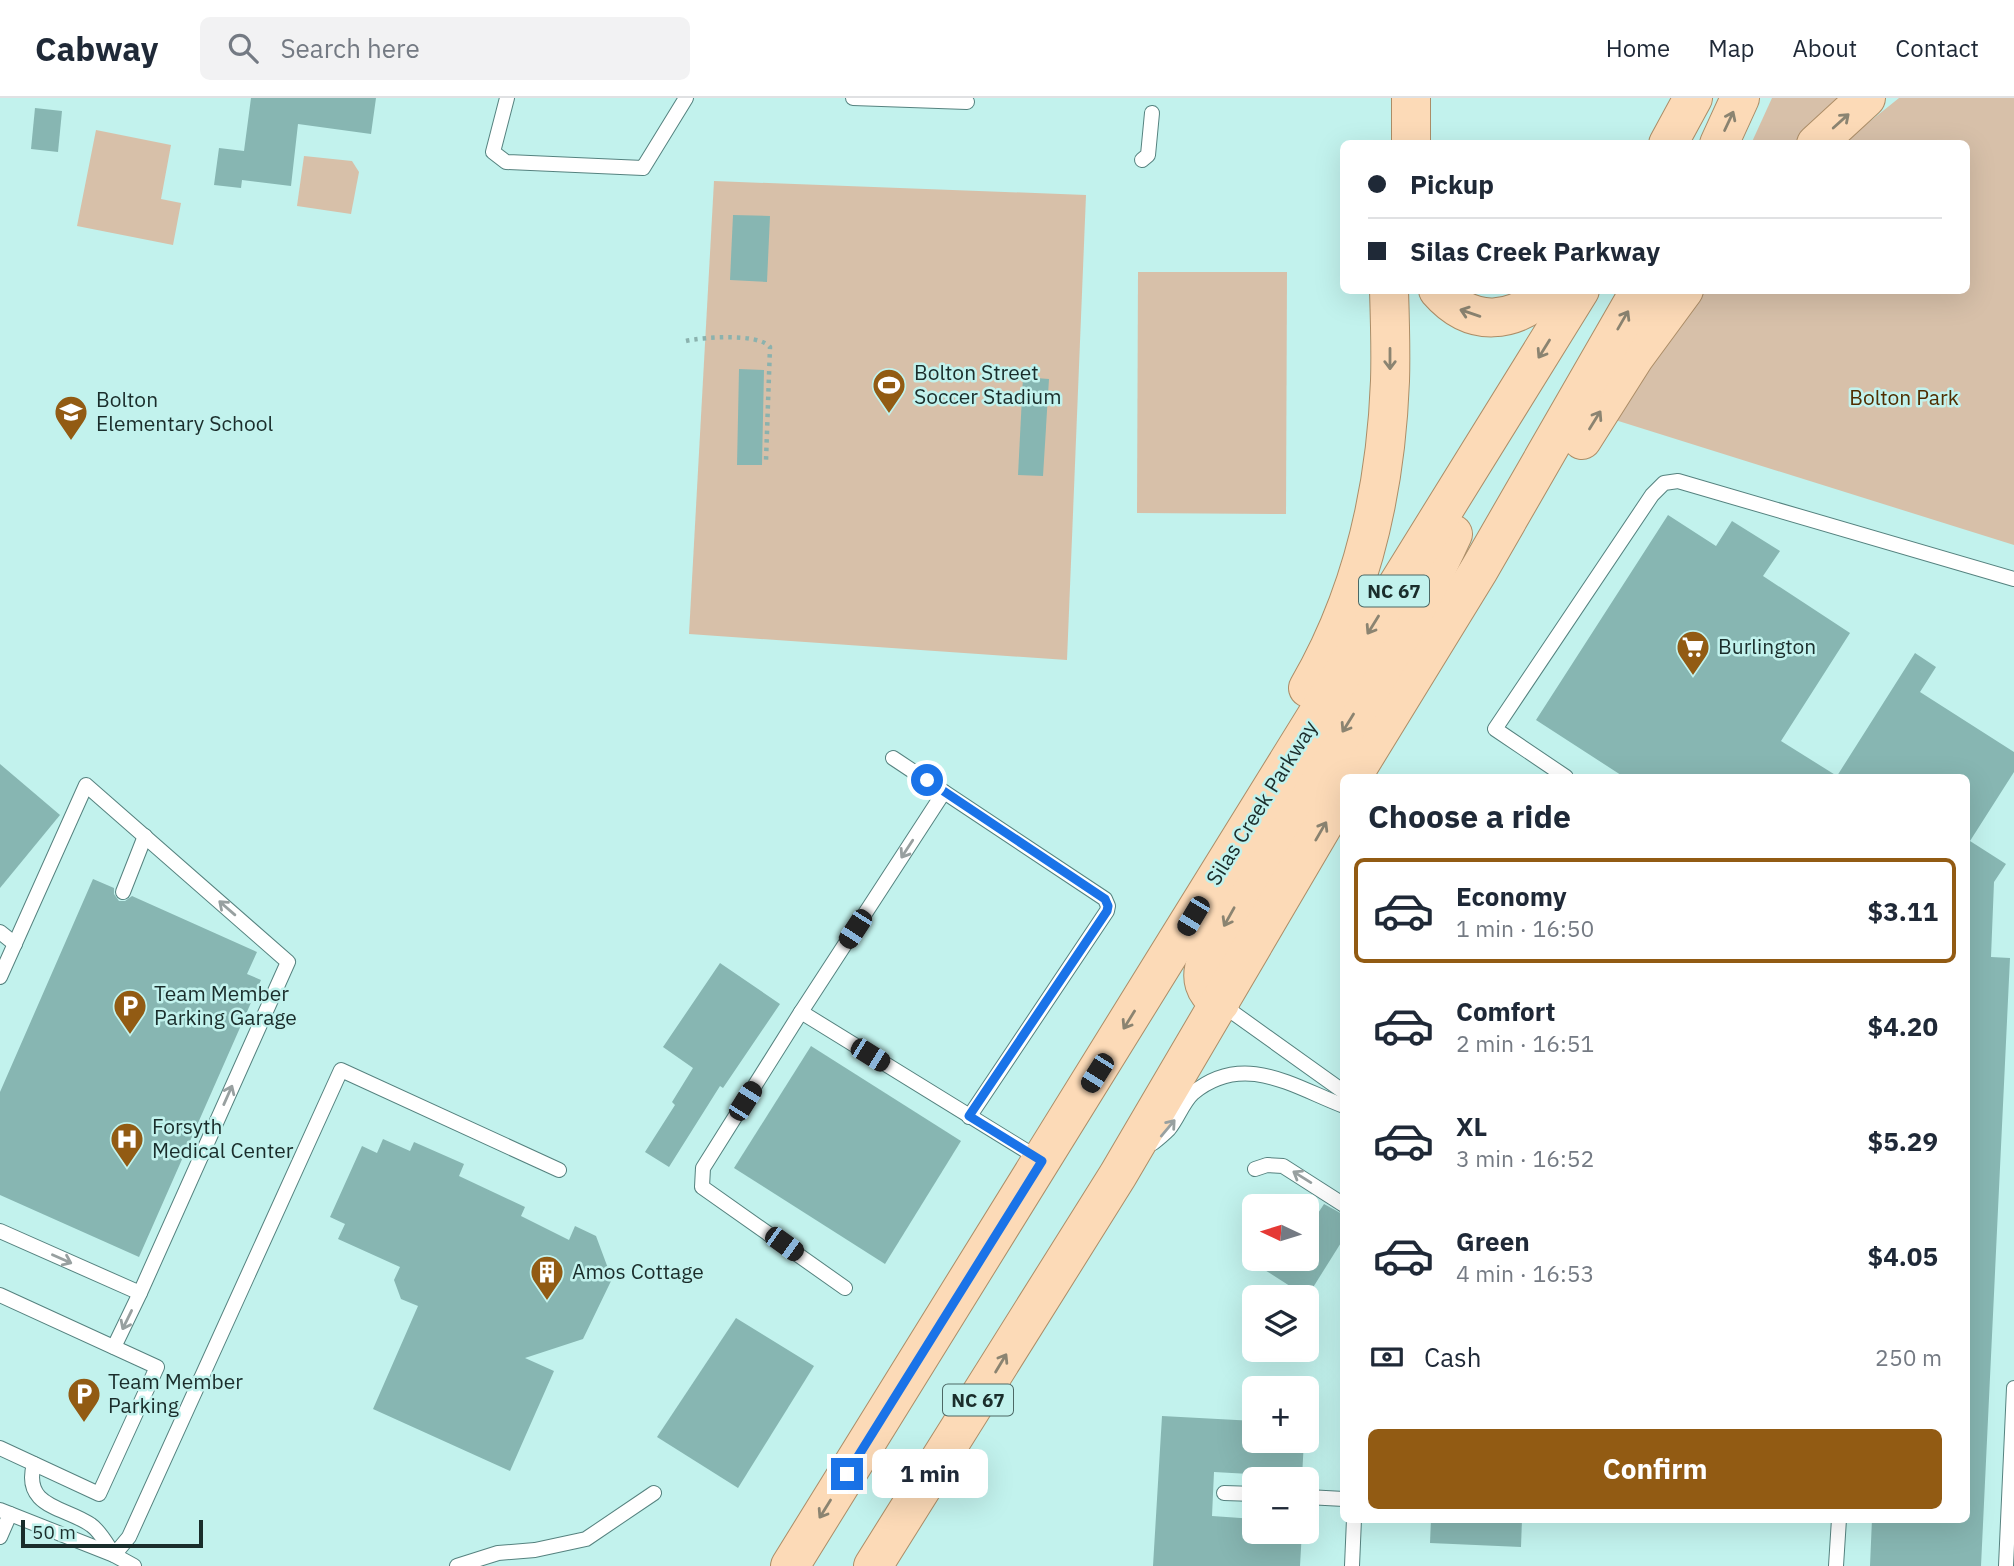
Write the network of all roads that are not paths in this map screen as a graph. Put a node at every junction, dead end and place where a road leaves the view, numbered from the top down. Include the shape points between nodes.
1 (507, 98) edge
2 (686, 98) edge
3 (853, 98) edge
4 (1388, 98) edge
5 (1411, 98) edge
6 (1740, 98) edge
7 (1866, 98) edge
8 (968, 103) dead end
9 (1152, 113) dead end
10 (1682, 118) edge
11 (1388, 140) edge
12 (1411, 140) edge
13 (1657, 140) edge
14 (1721, 140) edge
15 (1820, 140) edge
16 (1142, 160) dead end
17 (1390, 294) edge
18 (1442, 294) edge
19 (1545, 294) edge
20 (1578, 294) edge
21 (1638, 294) edge
22 (1681, 294) edge
23 (1472, 465) junction
24 (1479, 570) junction
25 (2014, 579) edge
26 (893, 758) dead end
27 (1354, 774) edge
28 (1562, 774) edge
29 (944, 792) junction
30 (1340, 797) edge
31 (145, 836) junction
32 (123, 892) dead end
33 (1207, 892) junction
34 (0, 932) edge
35 (15, 944) junction
36 (0, 977) edge
37 (1220, 1003) junction
38 (801, 1012) junction
39 (1340, 1088) edge
40 (1340, 1105) edge
41 (969, 1116) junction
42 (1042, 1161) junction
43 (559, 1170) dead end
44 (1255, 1170) dead end
45 (1118, 1175) junction
46 (1340, 1202) edge
47 (0, 1231) edge
48 (845, 1288) dead end
49 (140, 1293) junction
50 (0, 1295) edge
51 (114, 1347) junction
52 (2014, 1388) edge
53 (0, 1448) edge
54 (34, 1464) junction
55 (653, 1493) dead end
56 (1224, 1493) dead end
57 (1242, 1494) edge
58 (1319, 1498) edge
59 (1340, 1499) edge
60 (2, 1511) edge
61 (1354, 1523) edge
62 (1839, 1523) edge
63 (0, 1537) edge
64 (114, 1555) junction
65 (134, 1566) edge
66 (457, 1566) edge
67 (790, 1566) edge
68 (873, 1566) edge
69 (1352, 1566) edge
70 (1836, 1566) edge
71 (2006, 1566) edge

1 - 2 lane via 493,152 506,162 643,168
3 - 8 lane
4 - 11 main road
5 - 12 main road
14 -> 6 main road
15 -> 7 main road
9 - 16 lane via 1148,155
10 - 13 main road
17 -> 33 main road via 1385,444 1365,550 1337,629 1314,678 1254,778
19 -> 18 main road via 1520,312 1493,317 1456,308
20 -> 23 main road, Silas Creek Parkway / NC 67
24 -> 21 main road, NC 67
24 -> 22 main road via 1536,513 1634,358
23 -> 33 main road, Silas Creek Parkway / NC 67
23 -> 37 main road via 1454,531 1429,588 1258,866 1207,959 1204,984
24 - 27 main road, NC 67
25 - 28 lane via 1678,481 1664,483 1495,729
26 - 29 lane
29 -> 38 lane
29 - 41 lane via 1105,899 1108,906
37 -> 30 main road, NC 67
31 - 32 lane
31 - 35 lane via 86,785
49 -> 31 lane via 288,962
33 -> 42 main road, Silas Creek Parkway / NC 67
34 - 35 lane
35 - 36 lane
37 - 39 lane
37 - 45 main road, NC 67
38 - 41 lane
38 - 48 lane via 703,1168 702,1187
45 -> 40 lane via 1168,1129 1192,1094 1226,1075 1261,1074 1280,1079
41 - 42 lane
42 -> 67 main road, Silas Creek Parkway / NC 67
43 - 64 lane via 341,1070 130,1537
46 -> 44 lane via 1283,1166
68 -> 45 main road, NC 67
47 -> 49 lane
49 -> 51 lane
50 - 51 lane
51 - 54 lane via 157,1367 99,1494
52 - 71 lane
53 - 54 lane
54 - 64 lane via 33,1485 42,1501 92,1525
55 - 66 lane via 586,1539 498,1553
56 - 57 lane
58 - 59 lane
60 - 63 lane
60 - 64 lane
61 - 69 lane
62 - 70 lane
64 - 65 lane

